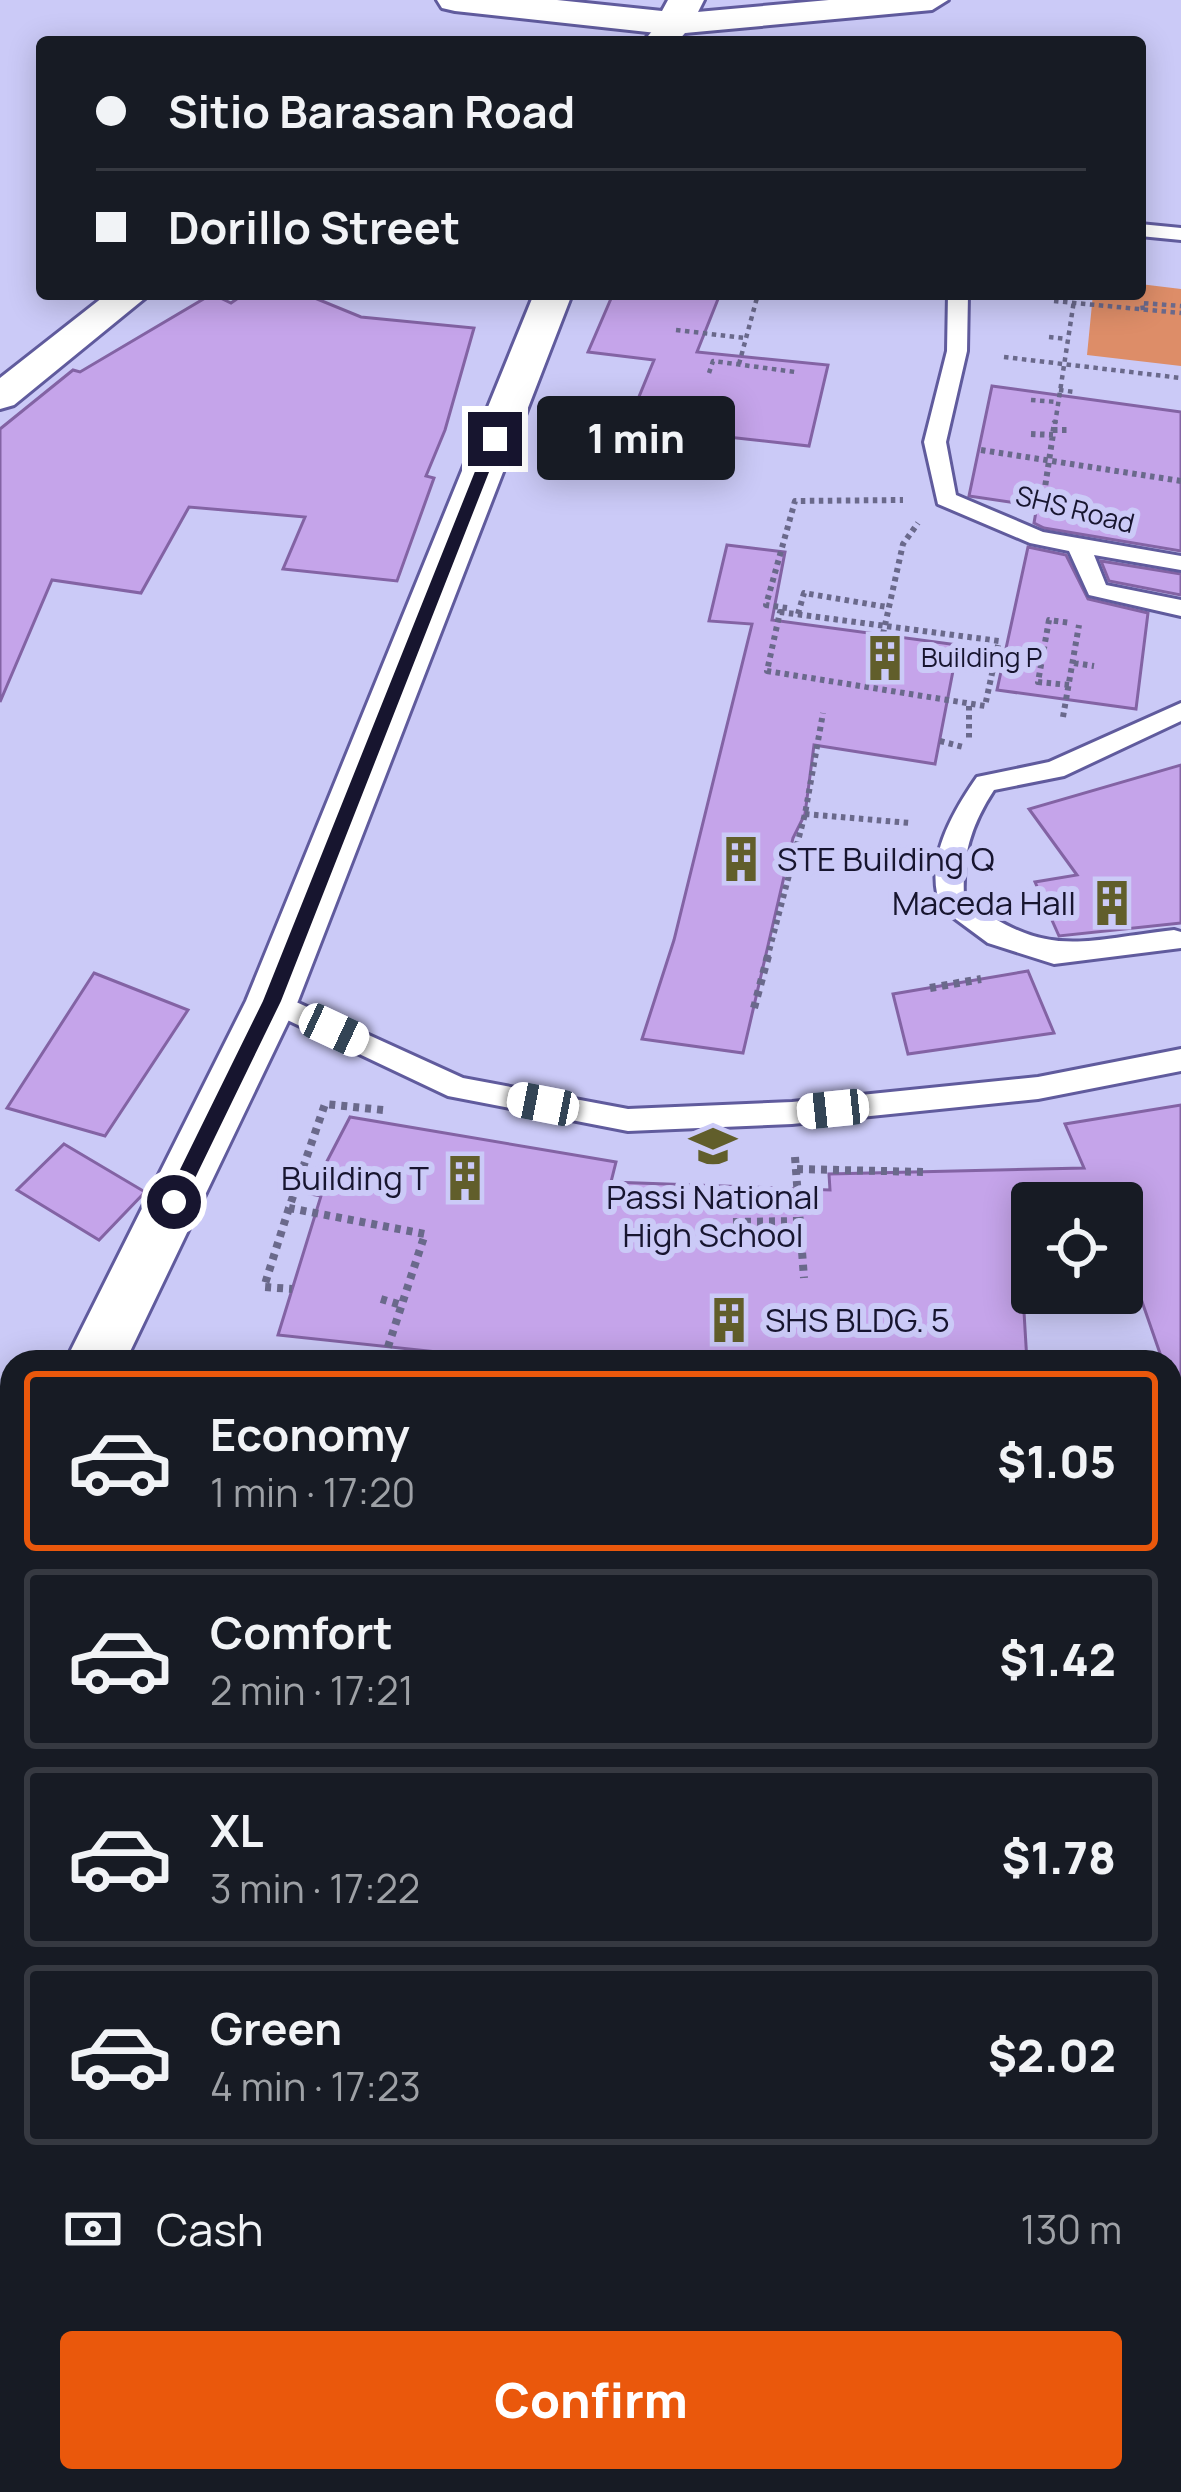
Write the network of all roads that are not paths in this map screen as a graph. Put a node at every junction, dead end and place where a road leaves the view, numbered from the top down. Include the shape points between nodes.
1 (455, 0) edge
2 (932, 0) edge
3 (673, 22) edge
4 (1146, 231) edge
5 (1181, 234) edge
6 (123, 300) edge
7 (551, 300) edge
8 (958, 300) edge
9 (0, 397) edge
10 (1079, 547) junction
11 (1181, 563) edge
12 (1181, 608) edge
13 (1181, 711) edge
14 (1174, 940) dead end
15 (272, 1001) junction
16 (1181, 1060) edge
17 (101, 1350) edge

1 - 3 street
2 - 3 street
4 - 5 lane
6 - 9 street
7 - 15 street
8 - 10 lane, SHS Road via 957,351 935,442 946,499
10 - 11 lane, SHS Road
10 - 12 lane via 1097,590
13 - 14 lane via 1055,770 986,783 947,859 951,902 997,936 1054,954
15 - 16 lane via 458,1088 628,1120 1038,1088
15 - 17 street

